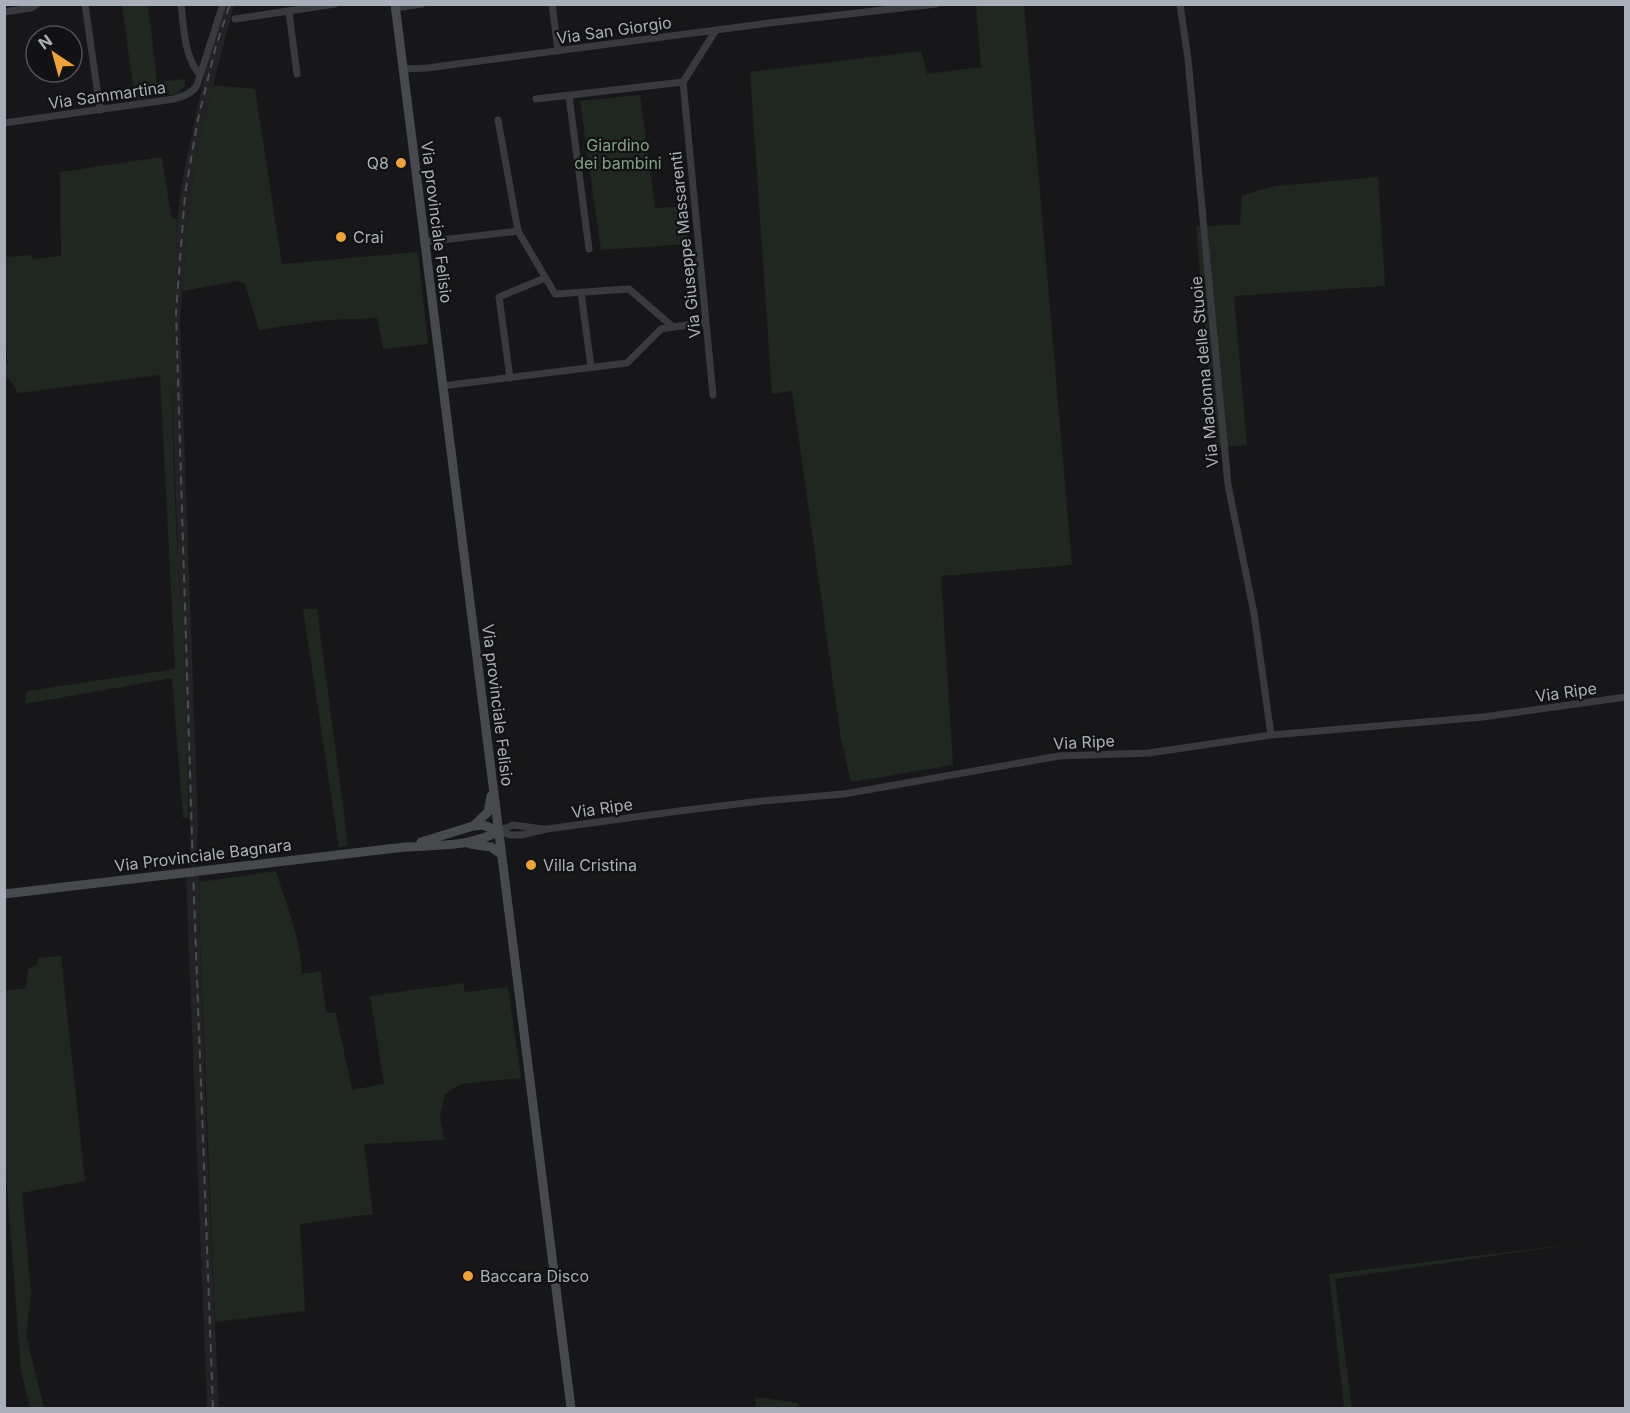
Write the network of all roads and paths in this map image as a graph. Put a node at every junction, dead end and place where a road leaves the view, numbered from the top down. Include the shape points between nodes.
1 (38, 4) edge
2 (85, 4) edge
3 (181, 4) edge
4 (223, 4) edge
5 (336, 4) edge
6 (422, 4) edge
7 (552, 4) edge
8 (936, 4) edge
9 (1180, 4) edge
10 (395, 6) edge
11 (912, 6) edge
12 (4, 12) edge
13 (289, 12) junction
14 (235, 19) dead end
15 (716, 30) junction
16 (558, 51) junction
17 (402, 69) junction
18 (297, 74) dead end
19 (200, 75) junction
20 (682, 82) junction
21 (569, 96) junction
22 (536, 99) dead end
23 (100, 110) junction
24 (498, 120) dead end
25 (4, 123) edge
26 (518, 231) junction
27 (424, 242) junction
28 (589, 249) dead end
29 (545, 278) junction
30 (581, 292) junction
31 (706, 322) junction
32 (673, 327) junction
33 (591, 367) junction
34 (510, 378) junction
35 (442, 386) junction
36 (713, 395) dead end
37 (1626, 697) edge
38 (1271, 735) junction
39 (491, 772) junction
40 (473, 826) junction
41 (499, 831) junction
42 (467, 843) junction
43 (405, 847) junction
44 (501, 854) junction
45 (4, 894) edge
46 (570, 1408) edge

1 - 12 street
2 - 23 street
3 - 19 street via 187,52
4 - 19 street, Via Sammartina
5 - 13 street
6 - 10 street
7 - 16 street
8 - 11 street, Via San Giorgio
9 - 38 street, Via Madonna delle Stuoie via 1190,71 1228,485 1254,613
10 - 17 main road, Via provinciale Felisio
11 - 15 street, Via San Giorgio
13 - 14 street
13 - 18 street
15 - 16 street, Via San Giorgio
15 - 20 street
16 - 17 street, Via San Giorgio
17 - 27 main road, Via provinciale Felisio
19 - 23 street, Via Sammartina via 194,90 185,96
20 - 21 street
20 - 31 street, Via Giuseppe Massarenti
21 - 22 street
21 - 28 street
23 - 25 street, Via Sammartina
24 - 26 street
26 - 27 street
26 - 29 street
27 - 35 main road, Via provinciale Felisio
29 - 30 street via 555,294
29 - 34 street via 499,297
30 - 32 street via 629,289
30 - 33 street
31 - 32 street
31 - 36 street, Via Giuseppe Massarenti
32 - 33 street via 661,329 627,363
33 - 34 street
34 - 35 street
35 - 39 main road, Via provinciale Felisio
37 - 38 street, Via Ripe via 1483,717
38 - 41 street, Via Ripe via 1149,753 1059,756 844,794 750,802 521,835
39 - 40 main road via 491,803 487,813
39 - 41 main road, Via provinciale Felisio
40 - 41 main road, Via Provinciale Bagnara
40 - 43 main road, Via Provinciale Bagnara
41 - 42 main road, Via Provinciale Bagnara
41 - 44 main road, Via provinciale Felisio
42 - 43 main road, Via Provinciale Bagnara
42 - 44 main road, Via Provinciale Bagnara
43 - 45 main road, Via Provinciale Bagnara
44 - 46 main road, Via provinciale Felisio

